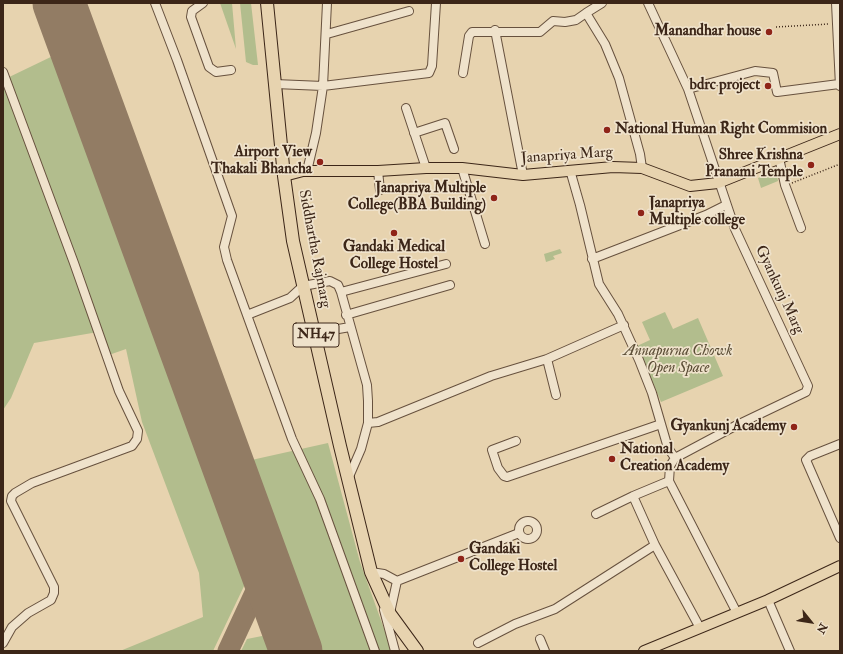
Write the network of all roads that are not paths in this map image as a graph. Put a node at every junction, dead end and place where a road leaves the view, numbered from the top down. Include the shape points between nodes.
1 (155, 3) edge
2 (203, 3) edge
3 (267, 3) edge
4 (327, 3) edge
5 (436, 3) edge
6 (602, 3) edge
7 (648, 3) edge
8 (836, 3) edge
9 (409, 11) dead end
10 (586, 12) junction
11 (495, 30) junction
12 (326, 34) junction
13 (231, 70) dead end
14 (3, 72) edge
15 (463, 73) dead end
16 (275, 84) junction
17 (840, 85) edge
18 (323, 86) junction
19 (688, 89) junction
20 (406, 108) dead end
21 (414, 133) junction
22 (840, 134) edge
23 (454, 149) dead end
24 (779, 158) junction
25 (426, 168) junction
26 (462, 168) junction
27 (642, 168) junction
28 (570, 170) junction
29 (306, 171) junction
30 (378, 171) junction
31 (284, 176) junction
32 (523, 176) junction
33 (718, 183) junction
34 (380, 190) dead end
35 (726, 205) junction
36 (801, 228) dead end
37 (485, 244) dead end
38 (592, 259) junction
39 (446, 264) dead end
40 (450, 285) dead end
41 (303, 286) junction
42 (341, 292) junction
43 (247, 315) junction
44 (346, 315) junction
45 (624, 325) junction
46 (350, 327) junction
47 (315, 333) junction
48 (547, 359) junction
49 (556, 395) dead end
50 (368, 423) junction
51 (661, 424) junction
52 (516, 441) dead end
53 (840, 444) edge
54 (675, 458) junction
55 (348, 480) junction
56 (669, 481) junction
57 (633, 496) junction
58 (596, 514) dead end
59 (519, 533) dead end
60 (840, 538) edge
61 (656, 544) junction
62 (840, 566) edge
63 (371, 572) junction
64 (397, 581) junction
65 (380, 593) junction
66 (768, 600) junction
67 (737, 613) junction
68 (390, 614) junction
69 (700, 628) junction
70 (540, 638) dead end
71 (3, 643) edge
72 (478, 643) dead end
73 (375, 651) edge
74 (395, 651) edge
75 (417, 651) edge
76 (545, 651) edge
77 (644, 651) edge
78 (790, 651) edge

1 - 43 street via 232,216 224,247
2 - 13 street via 192,11 191,17 209,67 216,72
3 - 16 highway, Siddhartha Rajmarg / NH47
4 - 12 street
5 - 18 street via 432,66 429,73
6 - 10 street
7 - 19 street, Gyankunj Marg
8 - 17 street
9 - 12 street
10 - 11 street via 576,20 553,21 540,32
10 - 27 street via 605,44 618,78
11 - 15 street via 472,32 469,36
11 - 32 street
12 - 18 street
14 - 71 street via 119,391 138,431 137,439 132,446 14,492 11,502 54,587 54,594 51,600 28,613 12,627
16 - 18 street
16 - 31 highway, Siddhartha Rajmarg / NH47
17 - 19 street via 777,92 773,73 755,72
18 - 29 street via 316,134
19 - 33 street, Gyankunj Marg
20 - 21 street
21 - 23 street via 445,123
21 - 25 street
22 - 24 main road, Janapriya Marg
24 - 33 main road, Janapriya Marg
24 - 36 street via 785,185
25 - 26 main road, Janapriya Marg
25 - 30 main road, Janapriya Marg
26 - 32 main road, Janapriya Marg
26 - 37 street
27 - 28 main road, Janapriya Marg
27 - 33 main road, Janapriya Marg via 690,186
28 - 32 main road, Janapriya Marg
28 - 38 street
29 - 30 main road, Janapriya Marg
29 - 31 main road, Janapriya Marg
30 - 34 street
31 - 41 highway, Siddhartha Rajmarg / NH47 via 293,241
33 - 35 street, Gyankunj Marg
35 - 38 street
35 - 54 street, Gyankunj Marg via 808,386 806,392
38 - 45 street via 599,284
39 - 42 street
40 - 44 street
41 - 42 street via 330,281 338,285
41 - 43 street via 290,298
41 - 47 highway, Siddhartha Rajmarg / NH47
42 - 44 street
43 - 73 street via 292,439 320,499
44 - 46 street
45 - 48 street
45 - 51 street via 652,393
46 - 47 street
46 - 50 street via 367,385
47 - 55 highway, Siddhartha Rajmarg / NH47
48 - 49 street
48 - 50 street via 491,376 378,422
50 - 55 street via 361,449
51 - 52 street via 504,476 498,468 492,450
51 - 54 street via 668,448
53 - 60 street via 806,460
54 - 56 street via 670,466
55 - 63 highway, Siddhartha Rajmarg / NH47
56 - 57 street
56 - 67 street
57 - 58 street
57 - 61 street
59 - 64 street
61 - 69 street
61 - 72 street via 555,609 515,624
62 - 66 main road
63 - 64 street via 384,574
63 - 65 highway, Siddhartha Rajmarg / NH47
64 - 68 street
65 - 68 highway, Siddhartha Rajmarg / NH47
65 - 74 street
66 - 67 main road
66 - 78 street
67 - 69 main road
68 - 75 highway, Siddhartha Rajmarg / NH47
69 - 77 main road
70 - 76 street

